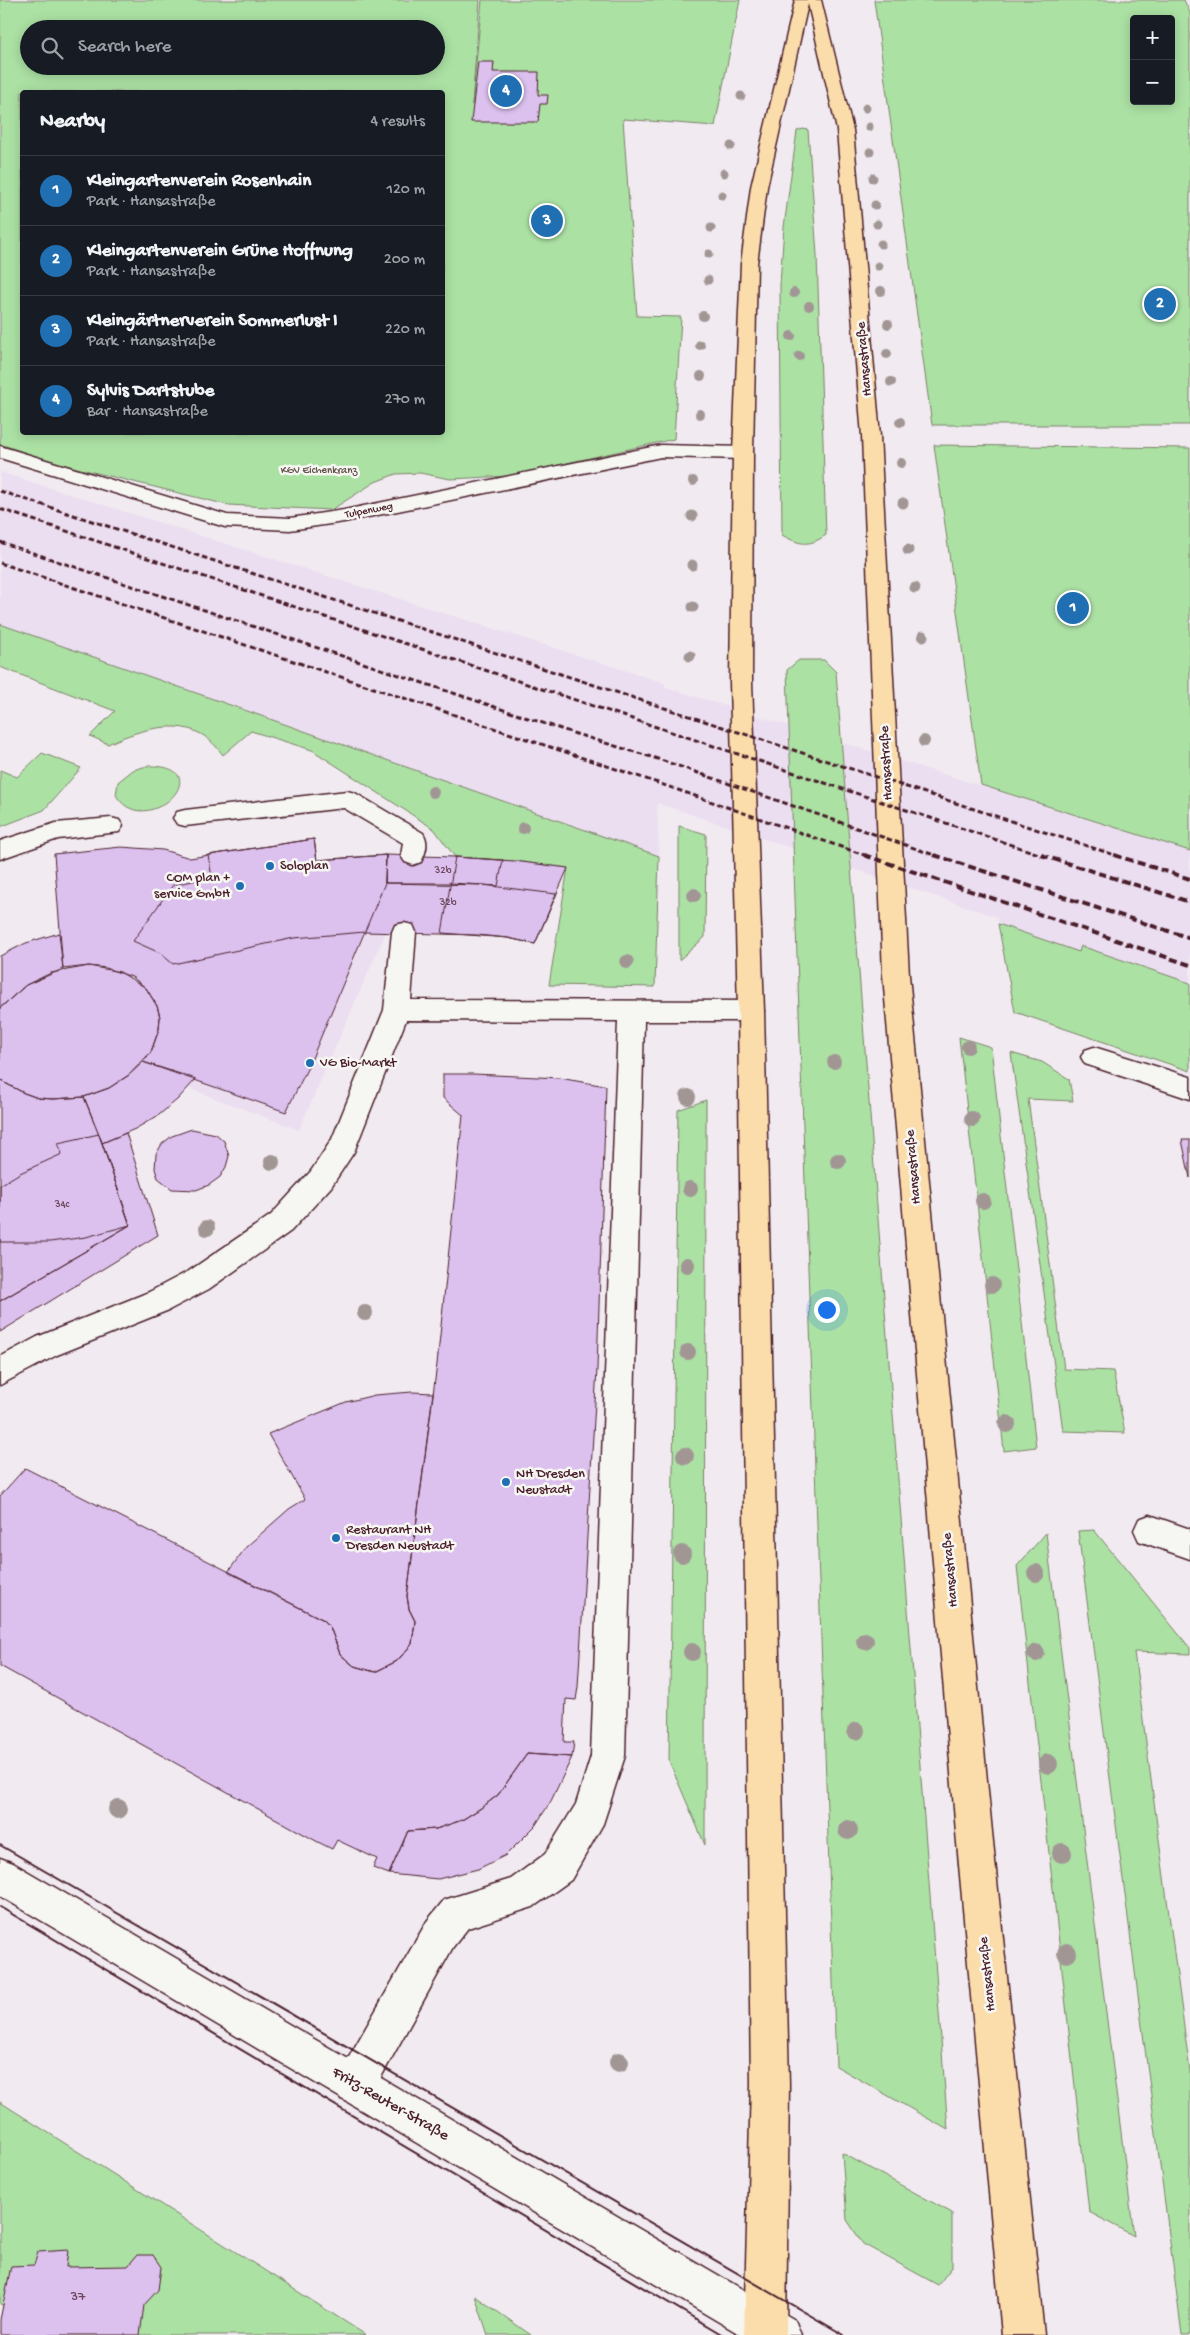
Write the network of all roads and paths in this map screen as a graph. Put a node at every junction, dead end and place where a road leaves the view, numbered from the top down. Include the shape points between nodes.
1 (802, 0) edge
2 (814, 0) edge
3 (0, 452) edge
4 (743, 452) junction
5 (184, 818) dead end
6 (111, 826) dead end
7 (0, 850) edge
8 (413, 856) dead end
9 (404, 932) dead end
10 (398, 1010) junction
11 (631, 1011) junction
12 (751, 1011) junction
13 (1094, 1057) dead end
14 (1190, 1088) edge
15 (0, 1372) edge
16 (1150, 1530) dead end
17 (1190, 1544) edge
18 (0, 1876) edge
19 (355, 2085) junction
20 (770, 2332) edge
21 (1023, 2335) edge

1 - 4 main road via 759,187 749,264
2 - 21 main road, Hansastraße via 845,130 871,436 896,975
3 - 4 main road, Tulpenweg via 225,521 290,524 344,516 661,451
4 - 12 main road via 741,682
5 - 8 main road via 347,799 415,838
6 - 7 main road via 56,831
9 - 10 main road
10 - 11 main road
10 - 15 main road via 344,1144 321,1179 281,1224 199,1280 108,1324 47,1346
11 - 12 main road
11 - 19 main road via 608,1756 591,1812 558,1867 520,1894 457,1913 440,1934
12 - 20 main road via 770,2085
13 - 14 main road
16 - 17 main road
18 - 19 main road, Fritz-Reuter-Straße
19 - 20 main road, Fritz-Reuter-Straße

